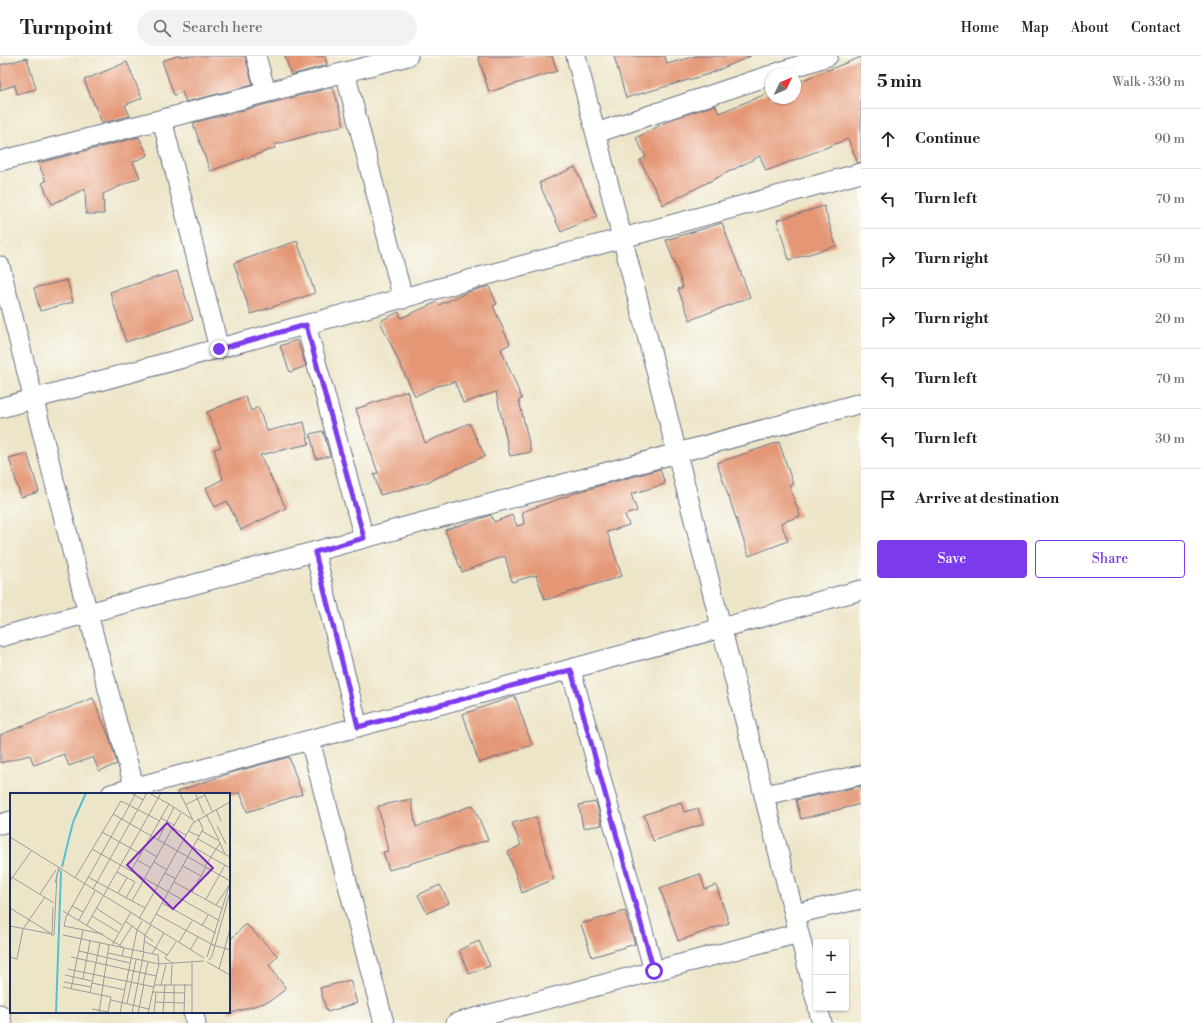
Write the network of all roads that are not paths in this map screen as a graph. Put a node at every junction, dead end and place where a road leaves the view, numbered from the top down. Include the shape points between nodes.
1 (256, 56) edge
2 (408, 56) edge
3 (576, 56) edge
4 (828, 56) edge
5 (792, 68) edge
6 (345, 72) junction
7 (765, 77) edge
8 (266, 92) junction
9 (162, 119) junction
10 (596, 133) junction
11 (0, 161) edge
12 (861, 173) edge
13 (622, 240) junction
14 (0, 266) edge
15 (403, 299) junction
16 (306, 325) junction
17 (219, 349) junction
18 (34, 399) junction
19 (861, 403) edge
20 (0, 408) edge
21 (677, 452) junction
22 (364, 538) junction
23 (315, 552) junction
24 (861, 590) edge
25 (88, 614) junction
26 (721, 629) junction
27 (0, 637) edge
28 (571, 670) junction
29 (358, 727) junction
30 (310, 740) junction
31 (861, 775) edge
32 (135, 791) edge
33 (119, 793) edge
34 (764, 795) junction
35 (10, 821) edge
36 (0, 824) edge
37 (861, 900) edge
38 (794, 914) junction
39 (799, 933) junction
40 (654, 971) junction
41 (813, 988) edge
42 (819, 1011) edge
43 (193, 1013) edge
44 (0, 1014) edge
45 (2, 1023) edge
46 (196, 1023) edge
47 (384, 1023) edge
48 (456, 1023) edge
49 (822, 1023) edge

1 - 8 street
2 - 6 street
3 - 10 street
4 - 5 street
6 - 8 street
6 - 15 street
7 - 10 street
8 - 9 street
9 - 11 street
9 - 17 street
10 - 13 street
12 - 13 street
13 - 15 street
13 - 21 street
14 - 18 street
15 - 16 street
16 - 17 street
16 - 22 street
17 - 18 street
18 - 20 street
18 - 25 street
19 - 21 street
21 - 22 street
21 - 26 street
22 - 23 street
23 - 25 street
23 - 29 street
24 - 26 street
25 - 27 street
25 - 32 street
26 - 28 street
26 - 34 street
28 - 29 street
28 - 40 street
29 - 30 street
30 - 32 street
30 - 47 street
31 - 34 street
32 - 33 street
34 - 38 street
35 - 36 street
37 - 38 street
38 - 39 street
39 - 40 street
39 - 41 street
40 - 48 street
42 - 49 street
43 - 46 street
44 - 45 street

